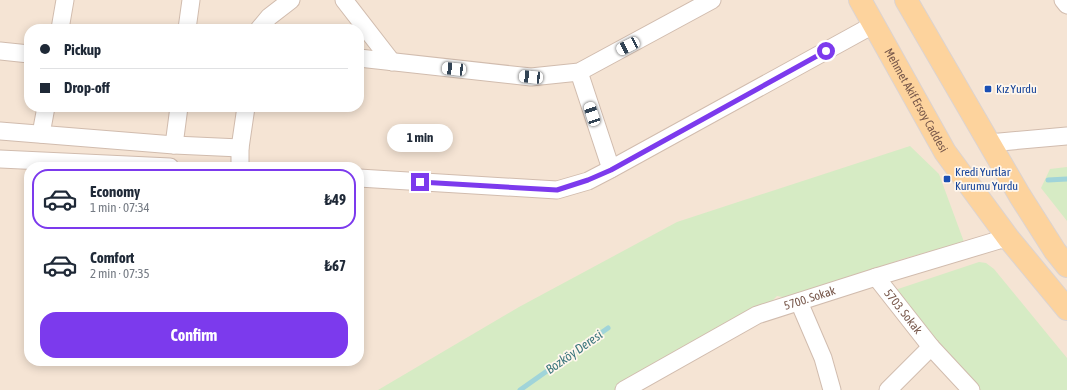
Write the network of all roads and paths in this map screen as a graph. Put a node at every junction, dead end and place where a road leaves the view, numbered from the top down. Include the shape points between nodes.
1 (65, 0) edge
2 (191, 0) edge
3 (291, 0) edge
4 (344, 0) edge
5 (712, 0) edge
6 (860, 0) edge
7 (906, 0) edge
8 (1063, 0) edge
9 (1067, 5) edge
10 (61, 24) edge
11 (189, 24) edge
12 (263, 24) edge
13 (363, 24) edge
14 (873, 25) junction
15 (364, 26) edge
16 (0, 51) edge
17 (24, 53) edge
18 (364, 59) edge
19 (392, 62) junction
20 (579, 72) junction
21 (45, 112) edge
22 (178, 112) edge
23 (245, 112) edge
24 (0, 131) edge
25 (41, 134) junction
26 (1067, 136) edge
27 (988, 144) junction
28 (174, 145) junction
29 (240, 148) junction
30 (0, 159) edge
31 (64, 162) edge
32 (240, 162) edge
33 (611, 170) junction
34 (364, 178) edge
35 (1009, 239) junction
36 (1067, 266) edge
37 (876, 277) junction
38 (799, 302) junction
39 (1067, 310) edge
40 (931, 347) junction
41 (624, 390) edge
42 (832, 390) edge
43 (888, 390) edge
44 (971, 390) edge

1 - 10 street
2 - 11 street
3 - 12 street
4 - 13 street
5 - 20 street
6 - 14 main road, Mehmet Akif Ersoy Caddesi
7 - 27 main road
8 - 9 street
14 - 33 street
14 - 35 main road, Mehmet Akif Ersoy Caddesi via 945,152
15 - 19 street
16 - 17 street
18 - 19 street
19 - 20 street via 531,77
20 - 33 street
21 - 25 street
22 - 28 street
23 - 29 street
24 - 25 street
25 - 28 street
26 - 27 street
27 - 36 main road via 1043,233
28 - 29 street
29 - 32 street
30 - 31 street
33 - 34 street via 557,190
35 - 37 street, 5700. Sokak
35 - 39 main road, Mehmet Akif Ersoy Caddesi
37 - 38 street, 5700. Sokak
37 - 40 street, 5703. Sokak
38 - 41 street, 5700. Sokak via 757,315
38 - 42 street via 823,358
40 - 43 street, 5703. Sokak
40 - 44 street, 5703. Sokak

